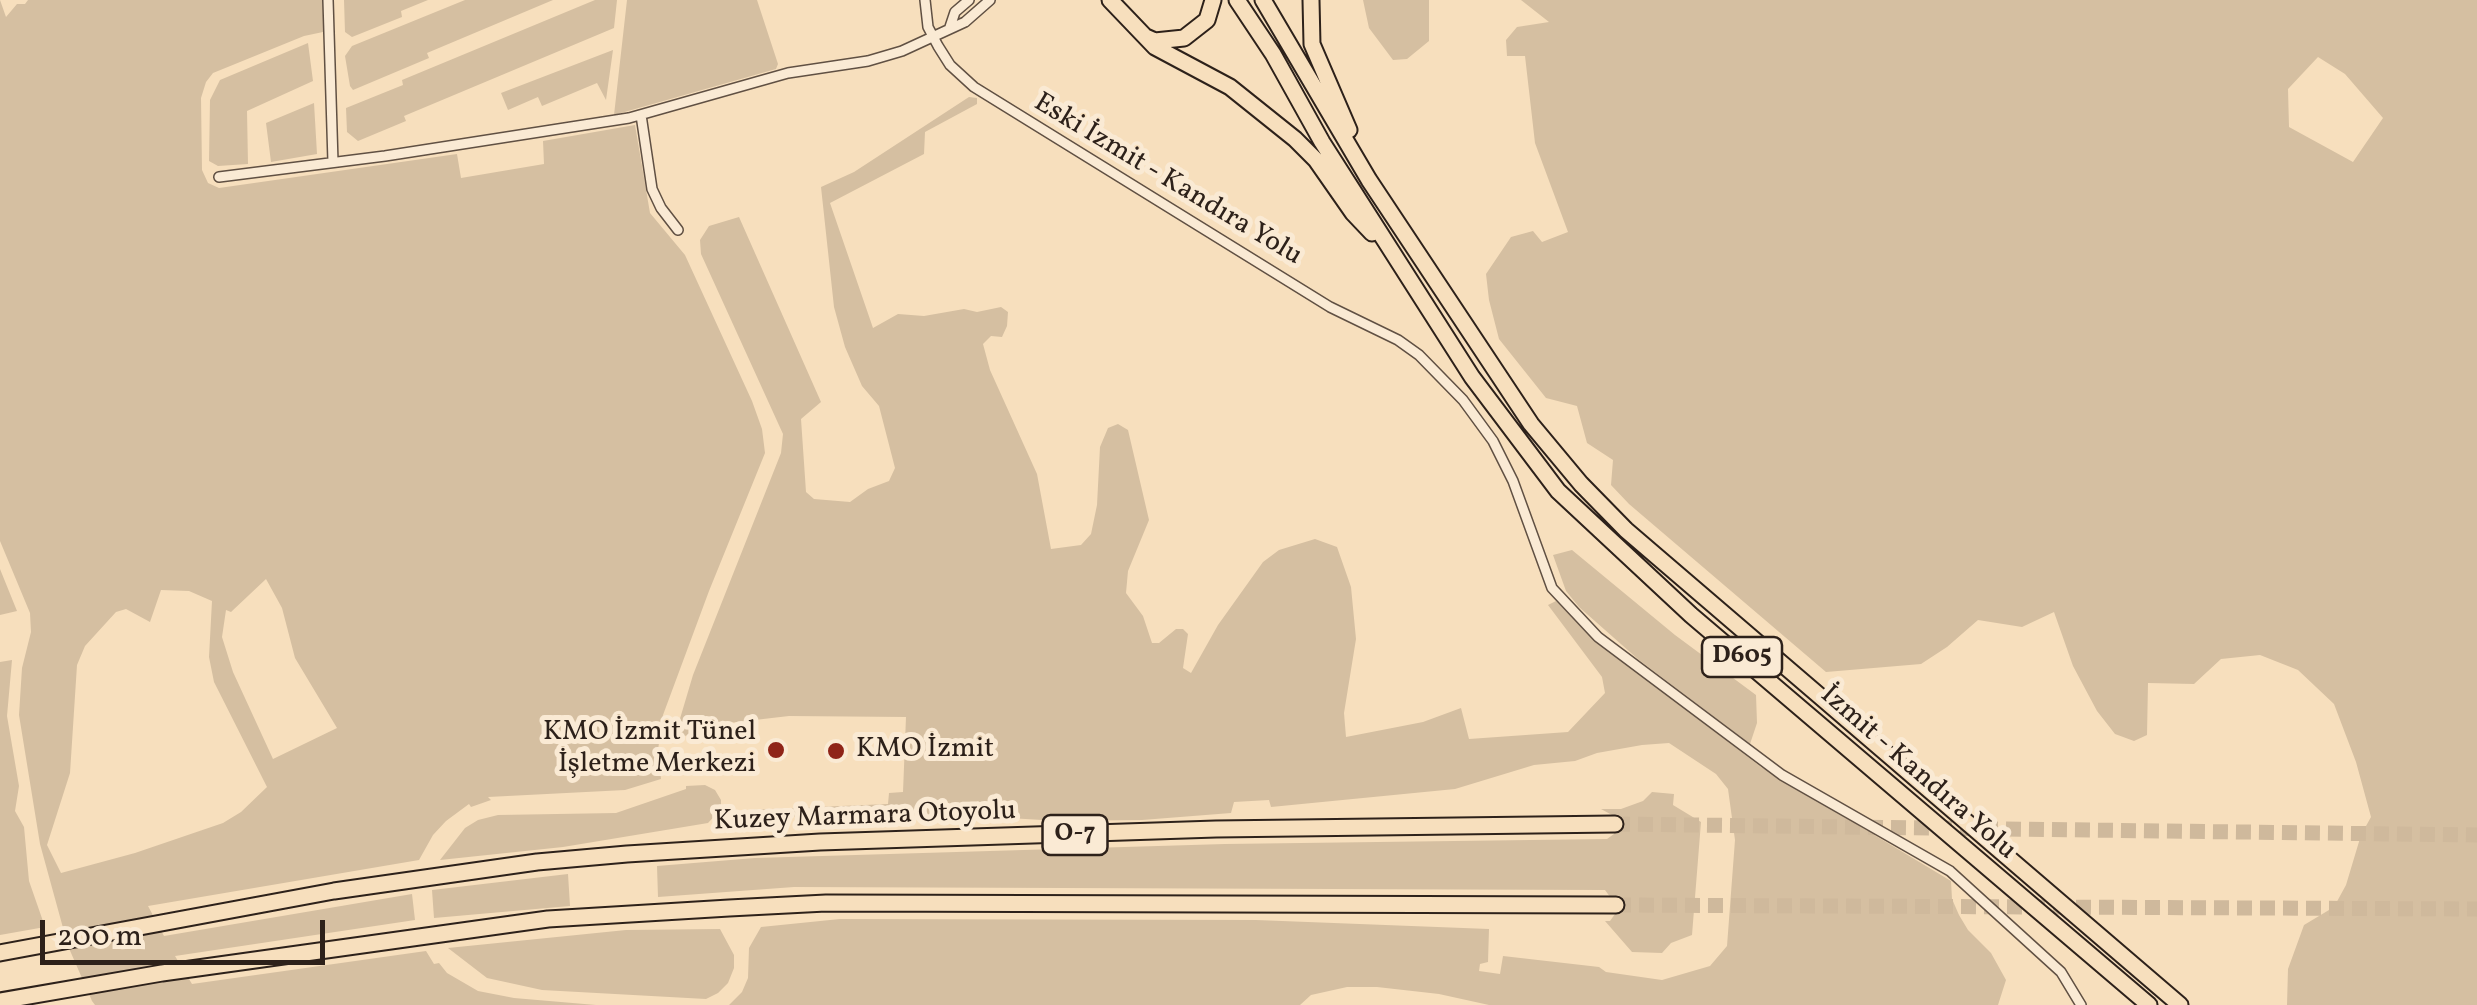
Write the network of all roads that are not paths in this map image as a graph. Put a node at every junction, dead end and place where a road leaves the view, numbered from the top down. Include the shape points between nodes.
1 (328, 0) edge
2 (924, 0) edge
3 (969, 0) edge
4 (990, 0) edge
5 (1110, 0) edge
6 (1212, 0) edge
7 (1238, 0) edge
8 (1263, 0) edge
9 (1311, 0) edge
10 (950, 27) junction
11 (932, 36) junction
12 (1143, 36) junction
13 (641, 115) junction
14 (333, 162) junction
15 (218, 177) dead end
16 (1369, 180) junction
17 (678, 230) dead end
18 (1392, 254) junction
19 (1615, 824) tunnel mouth
20 (1616, 905) tunnel mouth
21 (0, 953) edge
22 (0, 1001) edge
23 (2081, 1005) edge
24 (2149, 1005) edge
25 (2180, 1005) edge

1 - 14 street
2 - 11 street
3 - 10 street
4 - 10 street
5 - 12 highway
6 - 12 highway via 1207,20 1184,38
7 - 18 highway
8 - 16 highway
9 - 16 highway via 1312,44
10 - 11 street
11 - 13 street via 868,61 788,73
11 - 23 street, Eski İzmit - Kandıra Yolu via 950,65 1003,108 1419,355 1494,441 1552,588 1598,637 1782,775 1950,871 2061,972
12 - 18 highway via 1230,87 1283,128
13 - 14 street
13 - 17 street via 652,189
14 - 15 street
16 - 25 highway via 1531,424 1626,530
18 - 24 highway, İzmit - Kandıra Yolu / D605 via 1472,377 1569,502 1691,615
19 - 21 highway, Kuzey Marmara Otoyolu / O-7 via 820,842 537,862 334,890
20 - 22 highway via 826,903 548,919

